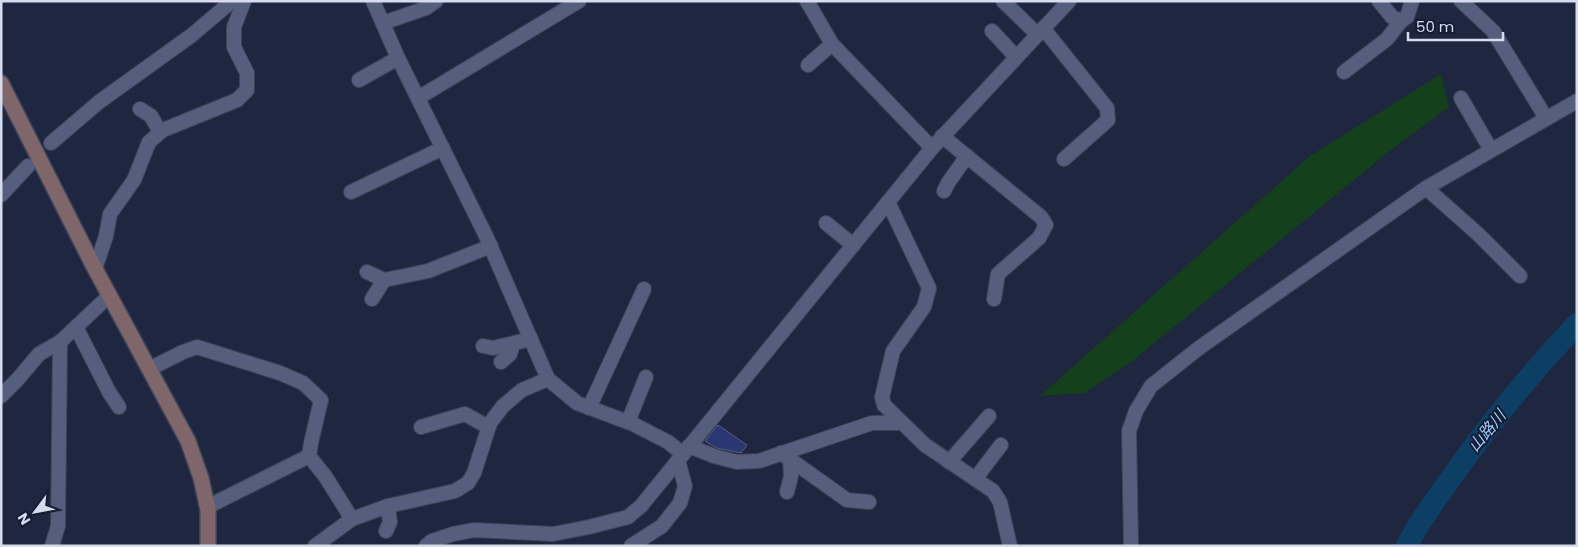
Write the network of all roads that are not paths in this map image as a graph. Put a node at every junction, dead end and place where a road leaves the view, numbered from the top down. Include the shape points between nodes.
1 (240, 1) edge
2 (373, 1) edge
3 (436, 1) edge
4 (579, 1) edge
5 (807, 1) edge
6 (1003, 1) edge
7 (1069, 1) edge
8 (1379, 1) edge
9 (1412, 1) edge
10 (1461, 1) edge
11 (1401, 21) junction
12 (383, 23) junction
13 (992, 31) dead end
14 (1040, 31) junction
15 (832, 44) junction
16 (1016, 56) junction
17 (398, 58) junction
18 (808, 65) dead end
19 (1344, 72) dead end
20 (359, 80) dead end
21 (1, 83) edge
22 (418, 98) junction
23 (1461, 98) dead end
24 (1577, 101) edge
25 (140, 108) dead end
26 (1546, 118) junction
27 (160, 132) junction
28 (942, 136) junction
29 (51, 143) dead end
30 (443, 148) junction
31 (932, 148) junction
32 (1492, 150) junction
33 (967, 156) junction
34 (1064, 159) dead end
35 (28, 166) dead end
36 (1426, 188) junction
37 (944, 191) dead end
38 (351, 192) dead end
39 (1, 195) edge
40 (888, 202) junction
41 (826, 223) dead end
42 (853, 244) junction
43 (490, 246) junction
44 (95, 269) junction
45 (367, 272) dead end
46 (1520, 276) dead end
47 (384, 280) junction
48 (644, 289) dead end
49 (110, 295) junction
50 (372, 299) dead end
51 (994, 299) dead end
52 (76, 327) junction
53 (531, 338) junction
54 (60, 342) junction
55 (513, 344) junction
56 (483, 346) dead end
57 (500, 362) dead end
58 (149, 369) junction
59 (646, 377) dead end
60 (548, 378) junction
61 (1, 396) edge
62 (119, 407) dead end
63 (589, 408) junction
64 (989, 416) dead end
65 (628, 422) junction
66 (902, 423) junction
67 (421, 427) dead end
68 (488, 428) junction
69 (1001, 445) dead end
70 (683, 454) junction
71 (309, 456) junction
72 (786, 456) junction
73 (949, 462) junction
74 (975, 479) junction
75 (787, 492) dead end
76 (870, 502) dead end
77 (388, 506) junction
78 (207, 507) junction
79 (352, 519) junction
80 (386, 531) dead end
81 (52, 546) edge
82 (208, 546) edge
83 (315, 546) edge
84 (426, 546) edge
85 (631, 546) edge
86 (1010, 546) edge
87 (1131, 546) edge

1 - 27 street via 234,27 234,47 247,72 247,90 237,100
1 - 29 street via 99,102
2 - 12 street
3 - 12 street via 426,8
4 - 22 street
5 - 15 street
6 - 14 street
7 - 14 street
8 - 11 street via 1392,17
9 - 11 street via 1407,17
10 - 26 street via 1493,31
11 - 19 street via 1387,39
12 - 17 street
13 - 16 street
14 - 16 street
14 - 34 street via 1107,108 1108,120
15 - 18 street
15 - 31 street
16 - 28 street
17 - 20 street
17 - 22 street
21 - 44 street
22 - 30 street
23 - 32 street
24 - 26 street
25 - 27 street via 151,116
26 - 32 street
27 - 44 street via 149,142 134,180 110,214
28 - 31 street
28 - 33 street
30 - 38 street
30 - 43 street
31 - 40 street
32 - 36 street
33 - 37 street
33 - 51 street via 1041,217 1046,225 1038,238 998,274
35 - 39 street
36 - 46 street
36 - 87 street via 1199,348 1151,386 1129,431
40 - 42 street
40 - 66 street via 929,288 924,307 893,351 882,397 884,405
41 - 42 street
42 - 70 street
43 - 47 street via 428,271
43 - 53 street
44 - 49 street
45 - 47 street
47 - 50 street
48 - 63 street
49 - 52 street
49 - 58 street
52 - 54 street
52 - 62 street
53 - 55 street
53 - 60 street
54 - 61 street via 39,354
54 - 81 street via 58,526
55 - 56 street via 493,348
55 - 57 street via 510,354
58 - 71 street via 197,347 304,383 321,400
58 - 78 street via 188,442
59 - 65 street
60 - 63 street via 577,403
60 - 68 street via 522,390 503,406
63 - 65 street
64 - 73 street
65 - 70 street via 668,442
66 - 72 street via 872,423
66 - 73 street
67 - 68 street via 465,414
68 - 77 street via 468,483 455,491
69 - 74 street
70 - 72 street via 714,456 737,462
70 - 84 street via 628,516 553,534 474,530 446,536
70 - 85 street via 686,486 680,503 662,526
71 - 78 street
71 - 79 street via 326,476
72 - 75 street via 791,476
72 - 76 street via 847,500
73 - 74 street
74 - 86 street via 993,491 1000,502
77 - 79 street
77 - 80 street via 390,522
78 - 82 street
79 - 83 street

